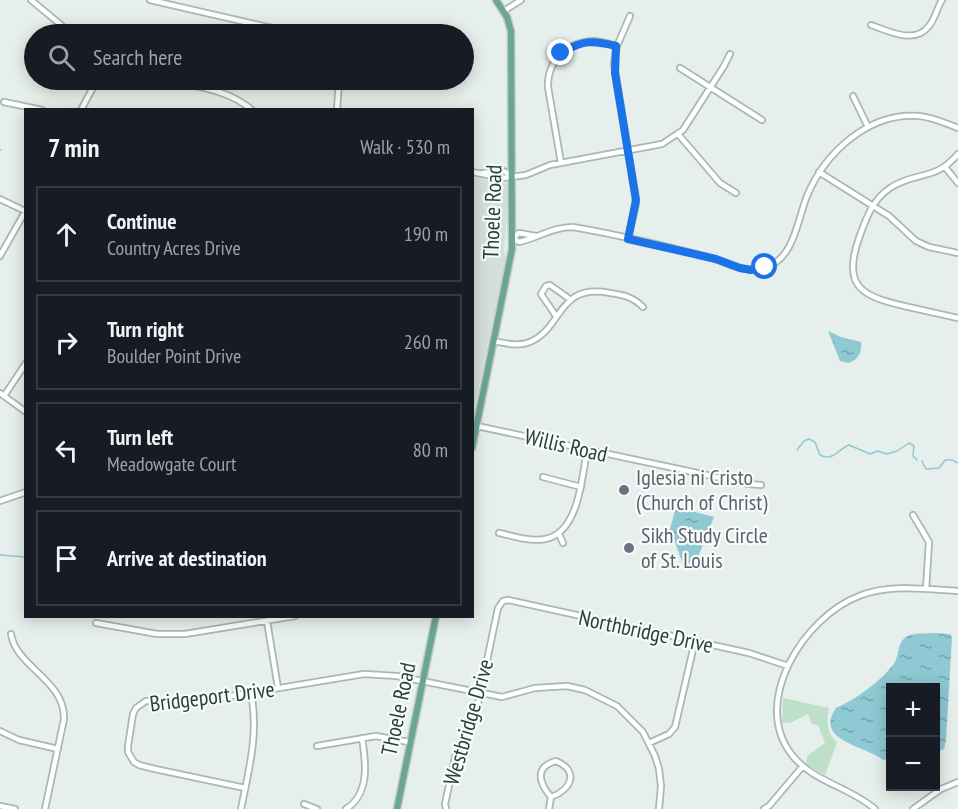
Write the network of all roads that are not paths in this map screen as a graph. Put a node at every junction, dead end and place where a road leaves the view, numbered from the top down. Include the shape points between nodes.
1 (31, 0) edge
2 (150, 0) edge
3 (496, 0) edge
4 (521, 0) edge
5 (942, 0) edge
6 (504, 11) junction
7 (630, 16) dead end
8 (60, 24) edge
9 (254, 24) edge
10 (871, 25) dead end
11 (616, 46) junction
12 (730, 54) dead end
13 (680, 68) dead end
14 (710, 87) junction
15 (92, 90) edge
16 (209, 90) edge
17 (338, 90) edge
18 (853, 96) dead end
19 (4, 102) dead end
20 (32, 108) edge
21 (82, 108) edge
22 (249, 108) edge
23 (337, 108) edge
24 (762, 120) dead end
25 (868, 127) junction
26 (958, 128) edge
27 (678, 134) junction
28 (628, 151) junction
29 (958, 154) edge
30 (561, 163) junction
31 (945, 167) junction
32 (474, 172) edge
33 (819, 172) junction
34 (512, 175) junction
35 (958, 183) edge
36 (736, 193) dead end
37 (0, 199) edge
38 (873, 206) junction
39 (24, 210) edge
40 (24, 212) edge
41 (513, 238) junction
42 (628, 239) junction
43 (958, 253) edge
44 (0, 256) edge
45 (571, 300) junction
46 (643, 307) dead end
47 (556, 316) junction
48 (958, 318) edge
49 (493, 341) junction
50 (24, 366) edge
51 (2, 394) edge
52 (24, 410) edge
53 (477, 426) junction
54 (474, 439) edge
55 (587, 450) junction
56 (543, 477) dead end
57 (761, 485) dead end
58 (581, 487) junction
59 (24, 493) edge
60 (0, 501) edge
61 (913, 514) dead end
62 (499, 533) dead end
63 (559, 534) junction
64 (563, 543) dead end
65 (926, 589) junction
66 (958, 591) edge
67 (503, 602) joint
68 (284, 618) edge
69 (436, 618) edge
70 (267, 621) junction
71 (96, 623) dead end
72 (11, 634) dead end
73 (695, 641) junction
74 (788, 666) junction
75 (422, 681) junction
76 (278, 688) junction
77 (251, 693) junction
78 (480, 693) junction
79 (0, 731) edge
80 (362, 738) junction
81 (409, 742) junction
82 (649, 743) junction
83 (317, 746) dead end
84 (58, 749) junction
85 (802, 767) junction
86 (958, 782) edge
87 (245, 788) junction
88 (551, 796) junction
89 (304, 804) dead end
90 (0, 806) edge
91 (15, 809) edge
92 (45, 809) edge
93 (241, 809) edge
94 (317, 809) edge
95 (346, 809) edge
96 (397, 809) edge
97 (446, 809) edge
98 (549, 809) edge
99 (660, 809) edge
100 (764, 809) edge
101 (875, 809) edge
102 (913, 809) edge

1 - 8 street
2 - 9 street
3 - 6 main road
4 - 6 street
5 - 10 street via 928,28 915,35 902,36
6 - 34 main road, Thoele Road via 512,31
7 - 11 street
11 - 28 street via 615,73
11 - 30 street via 585,42 561,53 553,63 548,87
12 - 14 street
13 - 14 street
14 - 24 street
14 - 27 street
15 - 21 street
16 - 22 street
17 - 23 street
18 - 25 street
19 - 20 street
25 - 26 street via 916,116
25 - 33 street via 838,148
27 - 28 street via 662,144
27 - 36 street via 720,183
28 - 30 street
28 - 42 street via 636,200
29 - 31 street
30 - 34 street via 526,175
31 - 35 street
31 - 38 street via 925,177 898,183
32 - 34 street via 503,178
33 - 38 street
33 - 42 street via 789,245 770,266 740,268
34 - 41 main road, Thoele Road
37 - 39 street
38 - 43 street via 923,244
38 - 48 street via 853,258 853,273 861,288 876,299
40 - 44 street
41 - 42 street via 519,242 530,240 554,228 573,226
41 - 49 main road, Thoele Road
45 - 46 street via 584,293 606,292 632,297
45 - 47 street
45 - 47 street via 546,286 541,294
47 - 49 street via 547,330 529,342
49 - 53 main road, Thoele Road
50 - 51 street
51 - 52 street
53 - 54 main road, Thoele Road
53 - 55 street, Willis Road
55 - 57 street, Willis Road
55 - 58 street
56 - 58 street
58 - 63 street via 571,519
59 - 60 street
61 - 65 street via 929,542
62 - 63 street via 533,540
63 - 64 street
65 - 66 street
65 - 74 street via 893,588 848,601 814,627
67 - 73 street, Northbridge Drive
67 - 78 street, Westbridge Drive via 498,608
68 - 70 street
69 - 75 main road, Thoele Road
70 - 71 street via 170,635
70 - 76 street
72 - 84 street via 14,645 63,704
73 - 74 street, Northbridge Drive
73 - 82 street via 678,720 669,734
74 - 85 street via 777,721 780,735
75 - 76 street, Bridgeport Drive via 364,674
75 - 78 street, Bridgeport Drive
75 - 81 main road, Thoele Road
76 - 77 street, Bridgeport Drive
77 - 87 street via 255,734
77 - 87 street, Bridgeport Drive via 201,701 146,701 133,714 128,746 131,758 139,765
78 - 82 street, Bridgeport Drive via 502,697 552,686 585,690 617,706
78 - 97 street, Westbridge Drive via 476,713 456,753
79 - 84 street
80 - 81 street via 376,736
80 - 83 street
80 - 95 street via 366,774 359,795
81 - 96 main road, Thoele Road
82 - 99 street, Bridgeport Drive via 659,769
84 - 92 street
85 - 100 street
85 - 101 street via 857,795
86 - 102 street
87 - 93 street
88 - 88 street via 540,780 549,763 556,761 565,765 570,782 566,789
88 - 98 street
89 - 94 street
90 - 91 street

